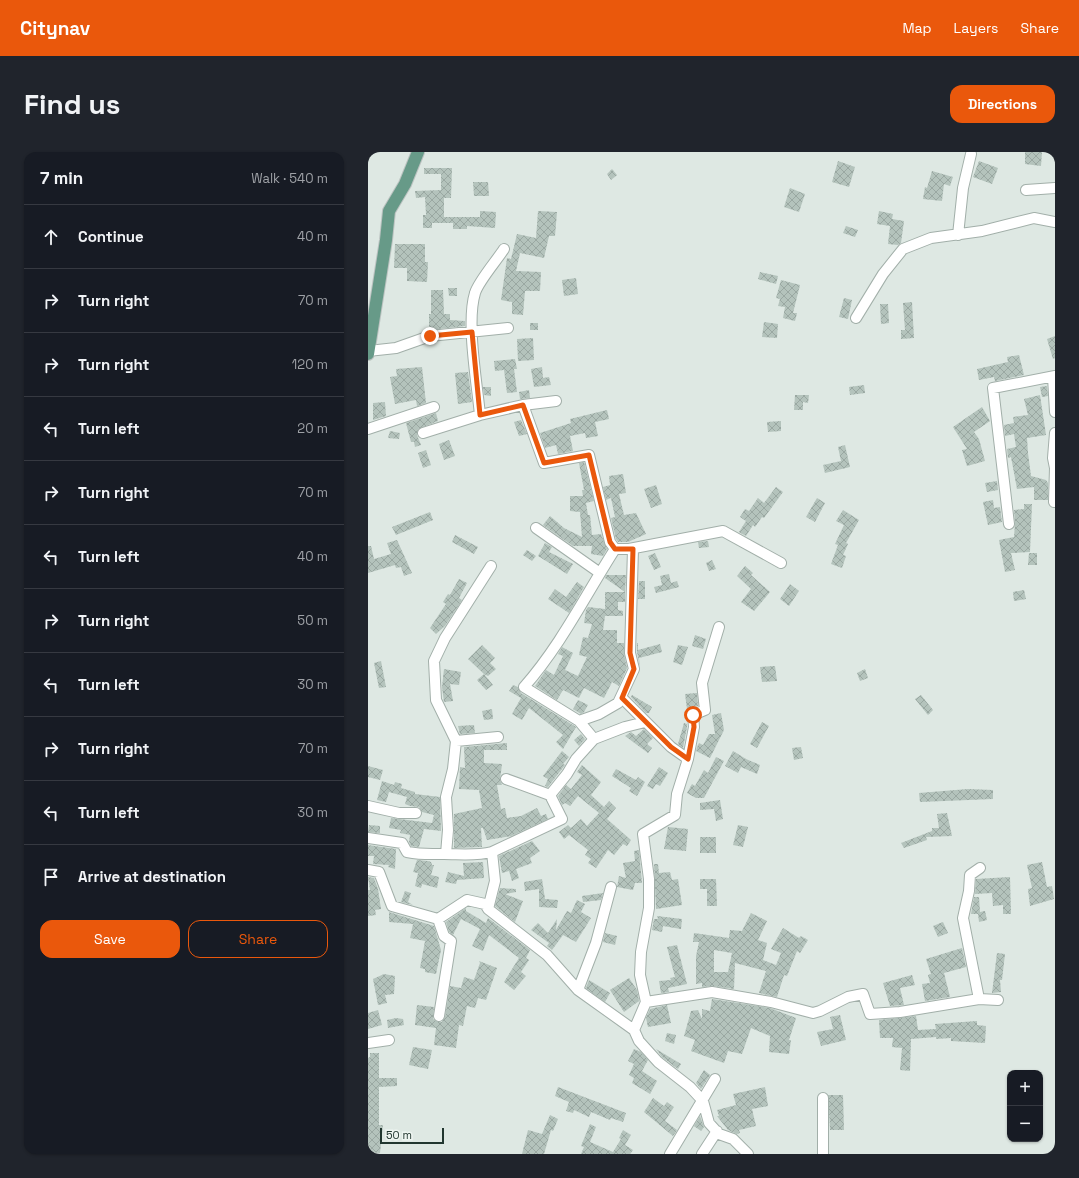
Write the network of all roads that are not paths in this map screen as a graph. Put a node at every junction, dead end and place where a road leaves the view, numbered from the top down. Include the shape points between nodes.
1 (418, 152) edge
2 (970, 154) dead end
3 (1055, 188) edge
4 (1026, 190) dead end
5 (1055, 222) edge
6 (958, 234) junction
7 (504, 249) dead end
8 (856, 318) dead end
9 (508, 328) dead end
10 (472, 332) junction
11 (368, 353) edge
12 (1054, 376) edge
13 (556, 401) dead end
14 (523, 405) junction
15 (434, 407) dead end
16 (1055, 412) edge
17 (480, 415) junction
18 (368, 429) edge
19 (423, 433) dead end
20 (1055, 433) edge
21 (1054, 502) edge
22 (1009, 524) dead end
23 (536, 528) dead end
24 (615, 549) junction
25 (628, 549) junction
26 (781, 563) dead end
27 (491, 566) dead end
28 (600, 573) junction
29 (719, 627) dead end
30 (622, 698) junction
31 (579, 721) junction
32 (645, 722) junction
33 (498, 737) dead end
34 (594, 739) junction
35 (456, 741) junction
36 (688, 759) junction
37 (506, 779) dead end
38 (550, 795) junction
39 (368, 806) edge
40 (416, 812) dead end
41 (368, 838) edge
42 (492, 852) junction
43 (446, 854) junction
44 (980, 868) dead end
45 (368, 870) edge
46 (611, 887) dead end
47 (488, 909) junction
48 (438, 919) junction
49 (578, 990) junction
50 (979, 999) junction
51 (998, 1000) dead end
52 (646, 1002) junction
53 (439, 1016) dead end
54 (634, 1030) junction
55 (389, 1040) dead end
56 (368, 1043) edge
57 (715, 1079) dead end
58 (823, 1098) dead end
59 (703, 1100) junction
60 (717, 1131) junction
61 (670, 1154) edge
62 (702, 1154) edge
63 (748, 1154) edge
64 (823, 1154) edge

1 - 11 main road via 406,184 389,211
2 - 6 street
3 - 4 street
5 - 6 street via 1034,218 982,231
6 - 8 street via 931,238 903,250 883,274
7 - 10 street via 475,291
9 - 10 street
10 - 11 street via 430,336 396,348
10 - 17 street
12 - 16 street
12 - 22 street via 993,388
13 - 14 street
14 - 17 street
14 - 24 street via 544,463 589,455 610,542
15 - 18 street
17 - 19 street
20 - 21 street
23 - 28 street
24 - 25 street
24 - 28 street
25 - 26 street via 723,531
25 - 30 street via 633,549 630,653 634,669
27 - 35 street via 445,638 434,661 436,700
28 - 31 street via 576,617 524,688
29 - 36 street via 702,683 705,710 693,715 694,727
30 - 31 street via 599,714
30 - 32 street
31 - 34 street
32 - 34 street
32 - 36 street
33 - 35 street
34 - 38 street
35 - 43 street via 446,797
36 - 52 street via 677,794 675,815 643,834 649,879 649,908 641,952 640,975
37 - 38 street
38 - 42 street via 562,819
39 - 40 street via 399,813
41 - 43 street via 402,843 407,852 423,855
42 - 43 street
42 - 47 street via 495,881
44 - 50 street via 970,875 963,918
45 - 48 street via 379,872 392,906
46 - 49 street via 596,943
47 - 48 street via 485,904 467,900
47 - 49 street via 547,955
48 - 53 street via 444,936 451,941
49 - 54 street
50 - 51 street
50 - 52 street via 900,1012 870,1014 863,994 848,997 812,1013 771,1002 712,992
52 - 54 street
54 - 59 street via 639,1041 658,1062
55 - 56 street
57 - 59 street
58 - 64 street
59 - 60 street via 709,1123
59 - 61 street
60 - 62 street
60 - 63 street via 732,1139

